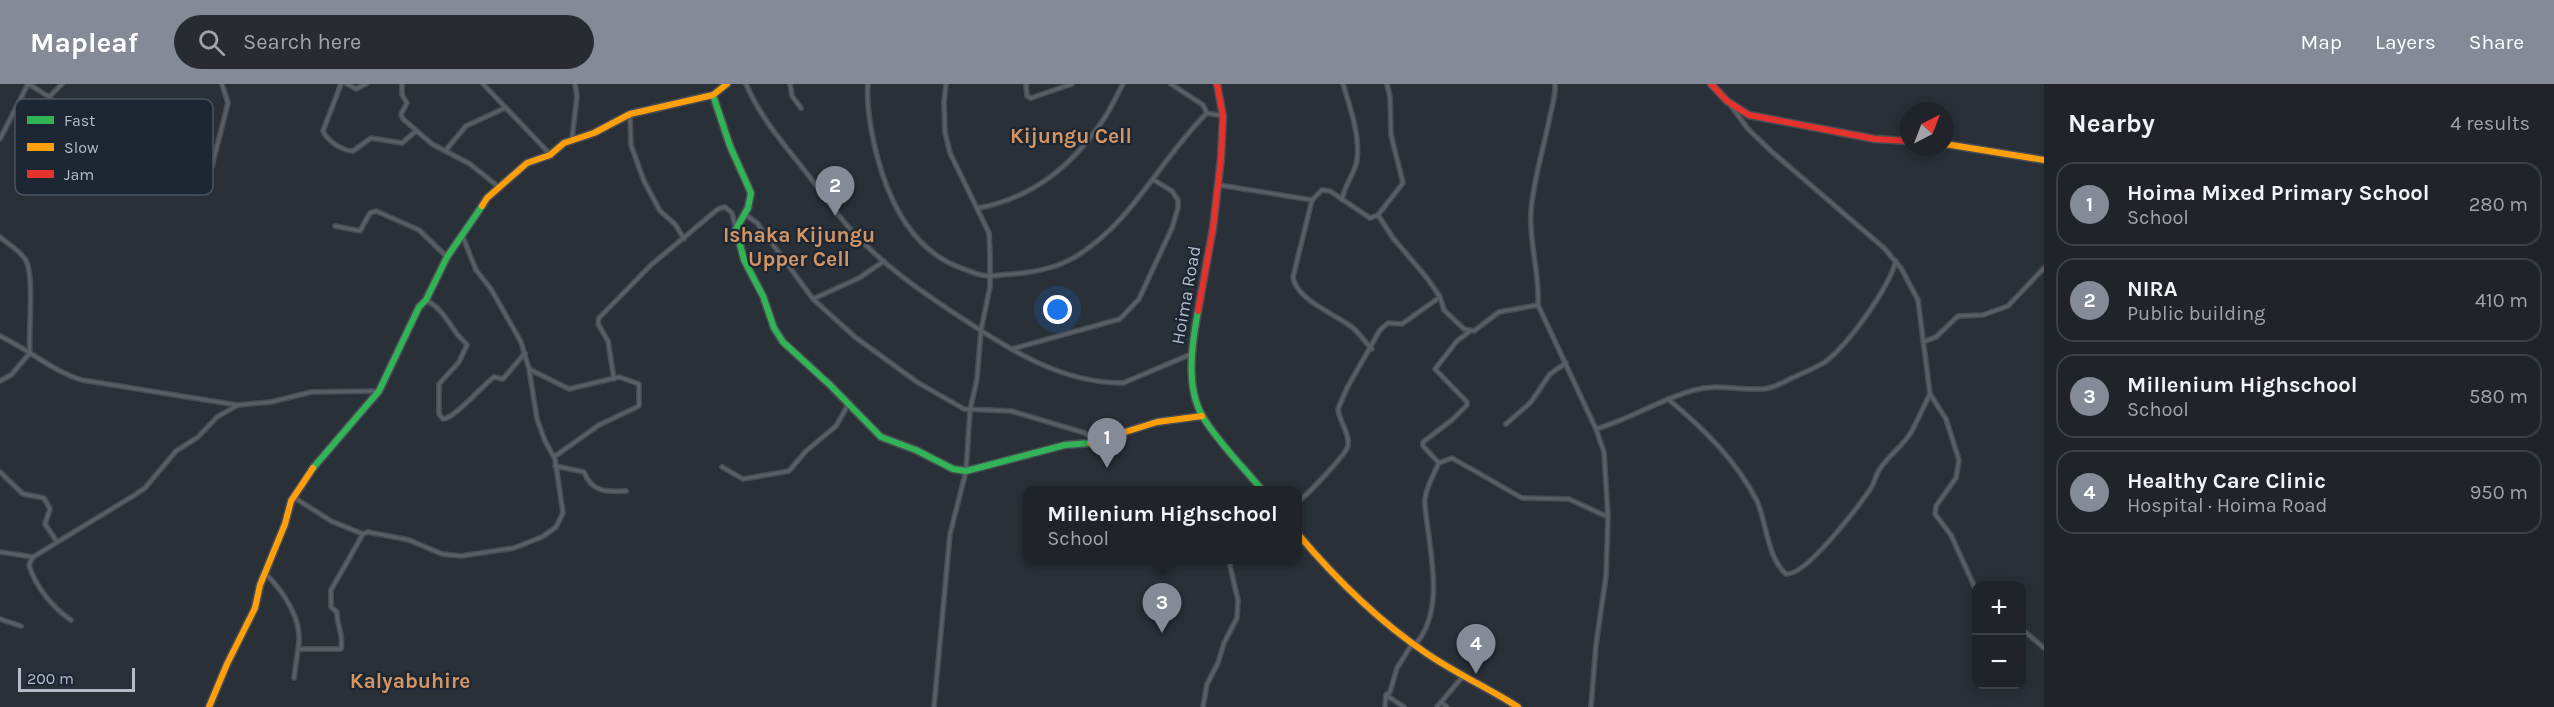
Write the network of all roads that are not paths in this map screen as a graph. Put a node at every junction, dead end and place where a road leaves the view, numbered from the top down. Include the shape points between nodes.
1 (29, 84) edge
2 (62, 84) edge
3 (222, 84) edge
4 (341, 84) edge
5 (347, 84) edge
6 (366, 84) edge
7 (402, 84) edge
8 (483, 84) edge
9 (574, 84) edge
10 (727, 84) edge
11 (746, 84) edge
12 (790, 84) edge
13 (868, 84) edge
14 (946, 84) edge
15 (1026, 84) edge
16 (1072, 84) edge
17 (1123, 84) edge
18 (1171, 84) edge
19 (1217, 84) edge
20 (1343, 84) edge
21 (1387, 84) edge
22 (1555, 84) edge
23 (1711, 84) edge
24 (712, 95) junction
25 (49, 97) joint
26 (21, 99) edge
27 (1727, 101) junction
28 (506, 108) junction
29 (801, 108) dead end
30 (15, 111) edge
31 (1207, 113) junction
32 (630, 114) junction
33 (1223, 117) junction
34 (416, 131) junction
35 (0, 139) edge
36 (572, 140) junction
37 (1900, 140) edge
38 (1954, 145) edge
39 (445, 151) junction
40 (550, 155) junction
41 (2044, 160) edge
42 (213, 162) edge
43 (1154, 180) junction
44 (1219, 185) junction
45 (500, 188) junction
46 (1312, 200) junction
47 (1341, 200) junction
48 (979, 208) junction
49 (746, 215) junction
50 (1378, 215) junction
51 (335, 226) dead end
52 (736, 229) junction
53 (0, 237) edge
54 (463, 237) junction
55 (684, 239) junction
56 (447, 257) junction
57 (1896, 260) junction
58 (884, 261) junction
59 (2044, 268) edge
60 (988, 276) junction
61 (1440, 297) junction
62 (813, 299) junction
63 (426, 300) junction
64 (1538, 305) junction
65 (981, 330) junction
66 (1470, 331) junction
67 (0, 336) edge
68 (1923, 342) junction
69 (1010, 349) junction
70 (1372, 349) junction
71 (30, 353) junction
72 (525, 353) junction
73 (1190, 354) junction
74 (1566, 363) junction
75 (529, 369) junction
76 (614, 379) junction
77 (0, 381) edge
78 (379, 391) junction
79 (1930, 394) junction
80 (1668, 399) junction
81 (238, 405) junction
82 (848, 408) junction
83 (970, 410) junction
84 (1202, 416) junction
85 (1506, 424) dead end
86 (1596, 429) junction
87 (1096, 442) junction
88 (554, 458) junction
89 (1439, 463) junction
90 (555, 466) junction
91 (722, 467) dead end
92 (966, 471) junction
93 (0, 472) edge
94 (1259, 486) edge
95 (627, 491) dead end
96 (294, 498) junction
97 (1302, 499) edge
98 (1608, 517) junction
99 (363, 534) junction
100 (1302, 539) edge
101 (57, 542) junction
102 (0, 552) edge
103 (33, 557) junction
104 (1231, 564) edge
105 (265, 573) junction
106 (1973, 581) edge
107 (0, 619) edge
108 (71, 620) dead end
109 (21, 626) dead end
110 (2026, 631) edge
111 (1414, 644) junction
112 (2043, 645) edge
113 (298, 649) junction
114 (1464, 675) junction
115 (294, 678) dead end
116 (1386, 695) junction
117 (1442, 703) junction
118 (209, 707) edge
119 (934, 707) edge
120 (1203, 707) edge
121 (1385, 707) edge
122 (1404, 707) edge
123 (1437, 707) edge
124 (1447, 707) edge
125 (1518, 707) edge
126 (1591, 707) edge

1 - 25 street
1 - 26 street
2 - 25 street
3 - 42 street via 229,98
4 - 34 street via 323,131 345,150 354,151 371,138 402,143
5 - 6 street via 356,89
7 - 34 street via 407,103 402,116
8 - 28 street
9 - 36 street via 577,96
10 - 24 street
11 - 58 street via 764,119 852,231
12 - 29 street via 792,96
13 - 60 street via 869,114 879,164 903,219 936,256
14 - 48 street via 945,132 950,153
15 - 16 street via 1030,98
17 - 48 street via 1094,132 1057,174 1025,195
18 - 31 street via 1203,105
19 - 33 street, Hoima Road
20 - 47 street via 1352,107 1357,159
21 - 50 street via 1390,135 1403,183
22 - 64 street via 1531,212
23 - 27 street
24 - 32 street
24 - 49 street via 751,193
27 - 37 street via 1749,116
27 - 57 street via 1748,129
28 - 39 street via 466,126
28 - 40 street
30 - 35 street
31 - 33 street
31 - 43 street via 1192,127
32 - 36 street
32 - 55 street via 631,145 644,181 660,211
33 - 44 street, Hoima Road
34 - 39 street
36 - 40 street
38 - 41 street
39 - 45 street via 470,164
40 - 45 street via 527,163
43 - 60 street via 1114,226 1074,258 1037,271
43 - 69 street via 1172,191 1178,207 1139,299 1120,319
44 - 46 street
44 - 73 street, Hoima Road
45 - 54 street via 487,198
46 - 47 street via 1322,190
46 - 70 street via 1294,283 1352,327
47 - 50 street via 1365,217
48 - 60 street via 989,233
49 - 52 street
49 - 62 street via 757,223
50 - 61 street
51 - 56 street via 360,231 370,213 376,211 419,231
52 - 55 street via 732,213 722,207
52 - 82 street via 743,256 779,338
53 - 71 street via 25,259 30,270
54 - 56 street
54 - 72 street via 476,270 512,323
55 - 76 street via 638,278 598,321 608,341
56 - 63 street
57 - 68 street via 1917,300
57 - 80 street via 1888,282 1867,313 1825,362 1771,387 1724,386
58 - 62 street via 859,278
58 - 65 street
59 - 68 street via 2006,308 1983,315 1958,316 1936,337
60 - 65 street
61 - 66 street via 1444,310
61 - 70 street via 1402,324 1385,324
62 - 83 street via 884,360 944,399
63 - 72 street via 436,305 467,345 459,362 440,381 438,411 443,419 452,418 491,378 503,379
63 - 78 street via 419,307
64 - 66 street via 1499,312
64 - 74 street
65 - 69 street
65 - 83 street
66 - 89 street via 1434,369 1467,402 1423,442
67 - 71 street
68 - 79 street
69 - 73 street via 1074,376 1112,383 1123,383
70 - 97 street via 1362,360 1338,409 1347,438 1346,449
71 - 77 street via 11,375
71 - 81 street via 73,378
72 - 75 street
73 - 84 street, Hoima Road
74 - 85 street via 1550,374 1531,402
74 - 86 street
75 - 76 street via 569,389
75 - 88 street via 537,419
76 - 88 street via 639,383 639,406 599,425
78 - 81 street via 311,392
78 - 96 street via 321,456
79 - 80 street via 1903,444 1880,469 1869,491 1820,551 1791,574 1778,566 1758,503 1728,456
79 - 106 street via 1946,419 1959,460 1956,478 1936,506 1935,514 1951,534
80 - 86 street
81 - 101 street via 176,451 145,488
82 - 91 street via 836,426 784,473 743,479
82 - 92 street via 885,440
83 - 87 street via 1011,411 1085,433
83 - 92 street
84 - 87 street via 1142,426
84 - 94 street, Hoima Road
86 - 98 street via 1604,452
87 - 92 street via 1065,445
88 - 90 street
89 - 98 street via 1452,458 1522,498 1569,500
89 - 111 street via 1425,498 1433,561 1432,605 1426,632
90 - 95 street via 585,472 602,492
90 - 99 street via 563,506 560,521 551,531 514,548 451,556 409,540
92 - 119 street via 950,534
93 - 101 street via 23,494 44,498 50,509 45,524
96 - 99 street via 332,522
96 - 105 street
98 - 126 street via 1604,600
99 - 113 street via 331,590 331,607 341,624 341,649
100 - 111 street via 1325,567
101 - 103 street
102 - 103 street
103 - 108 street via 29,565 32,575
104 - 120 street via 1238,612 1207,684
105 - 113 street via 289,603
105 - 118 street via 255,608
107 - 109 street
110 - 112 street
111 - 114 street
111 - 116 street via 1396,668
113 - 115 street
114 - 117 street
114 - 125 street
116 - 121 street
116 - 122 street
117 - 123 street
117 - 124 street

